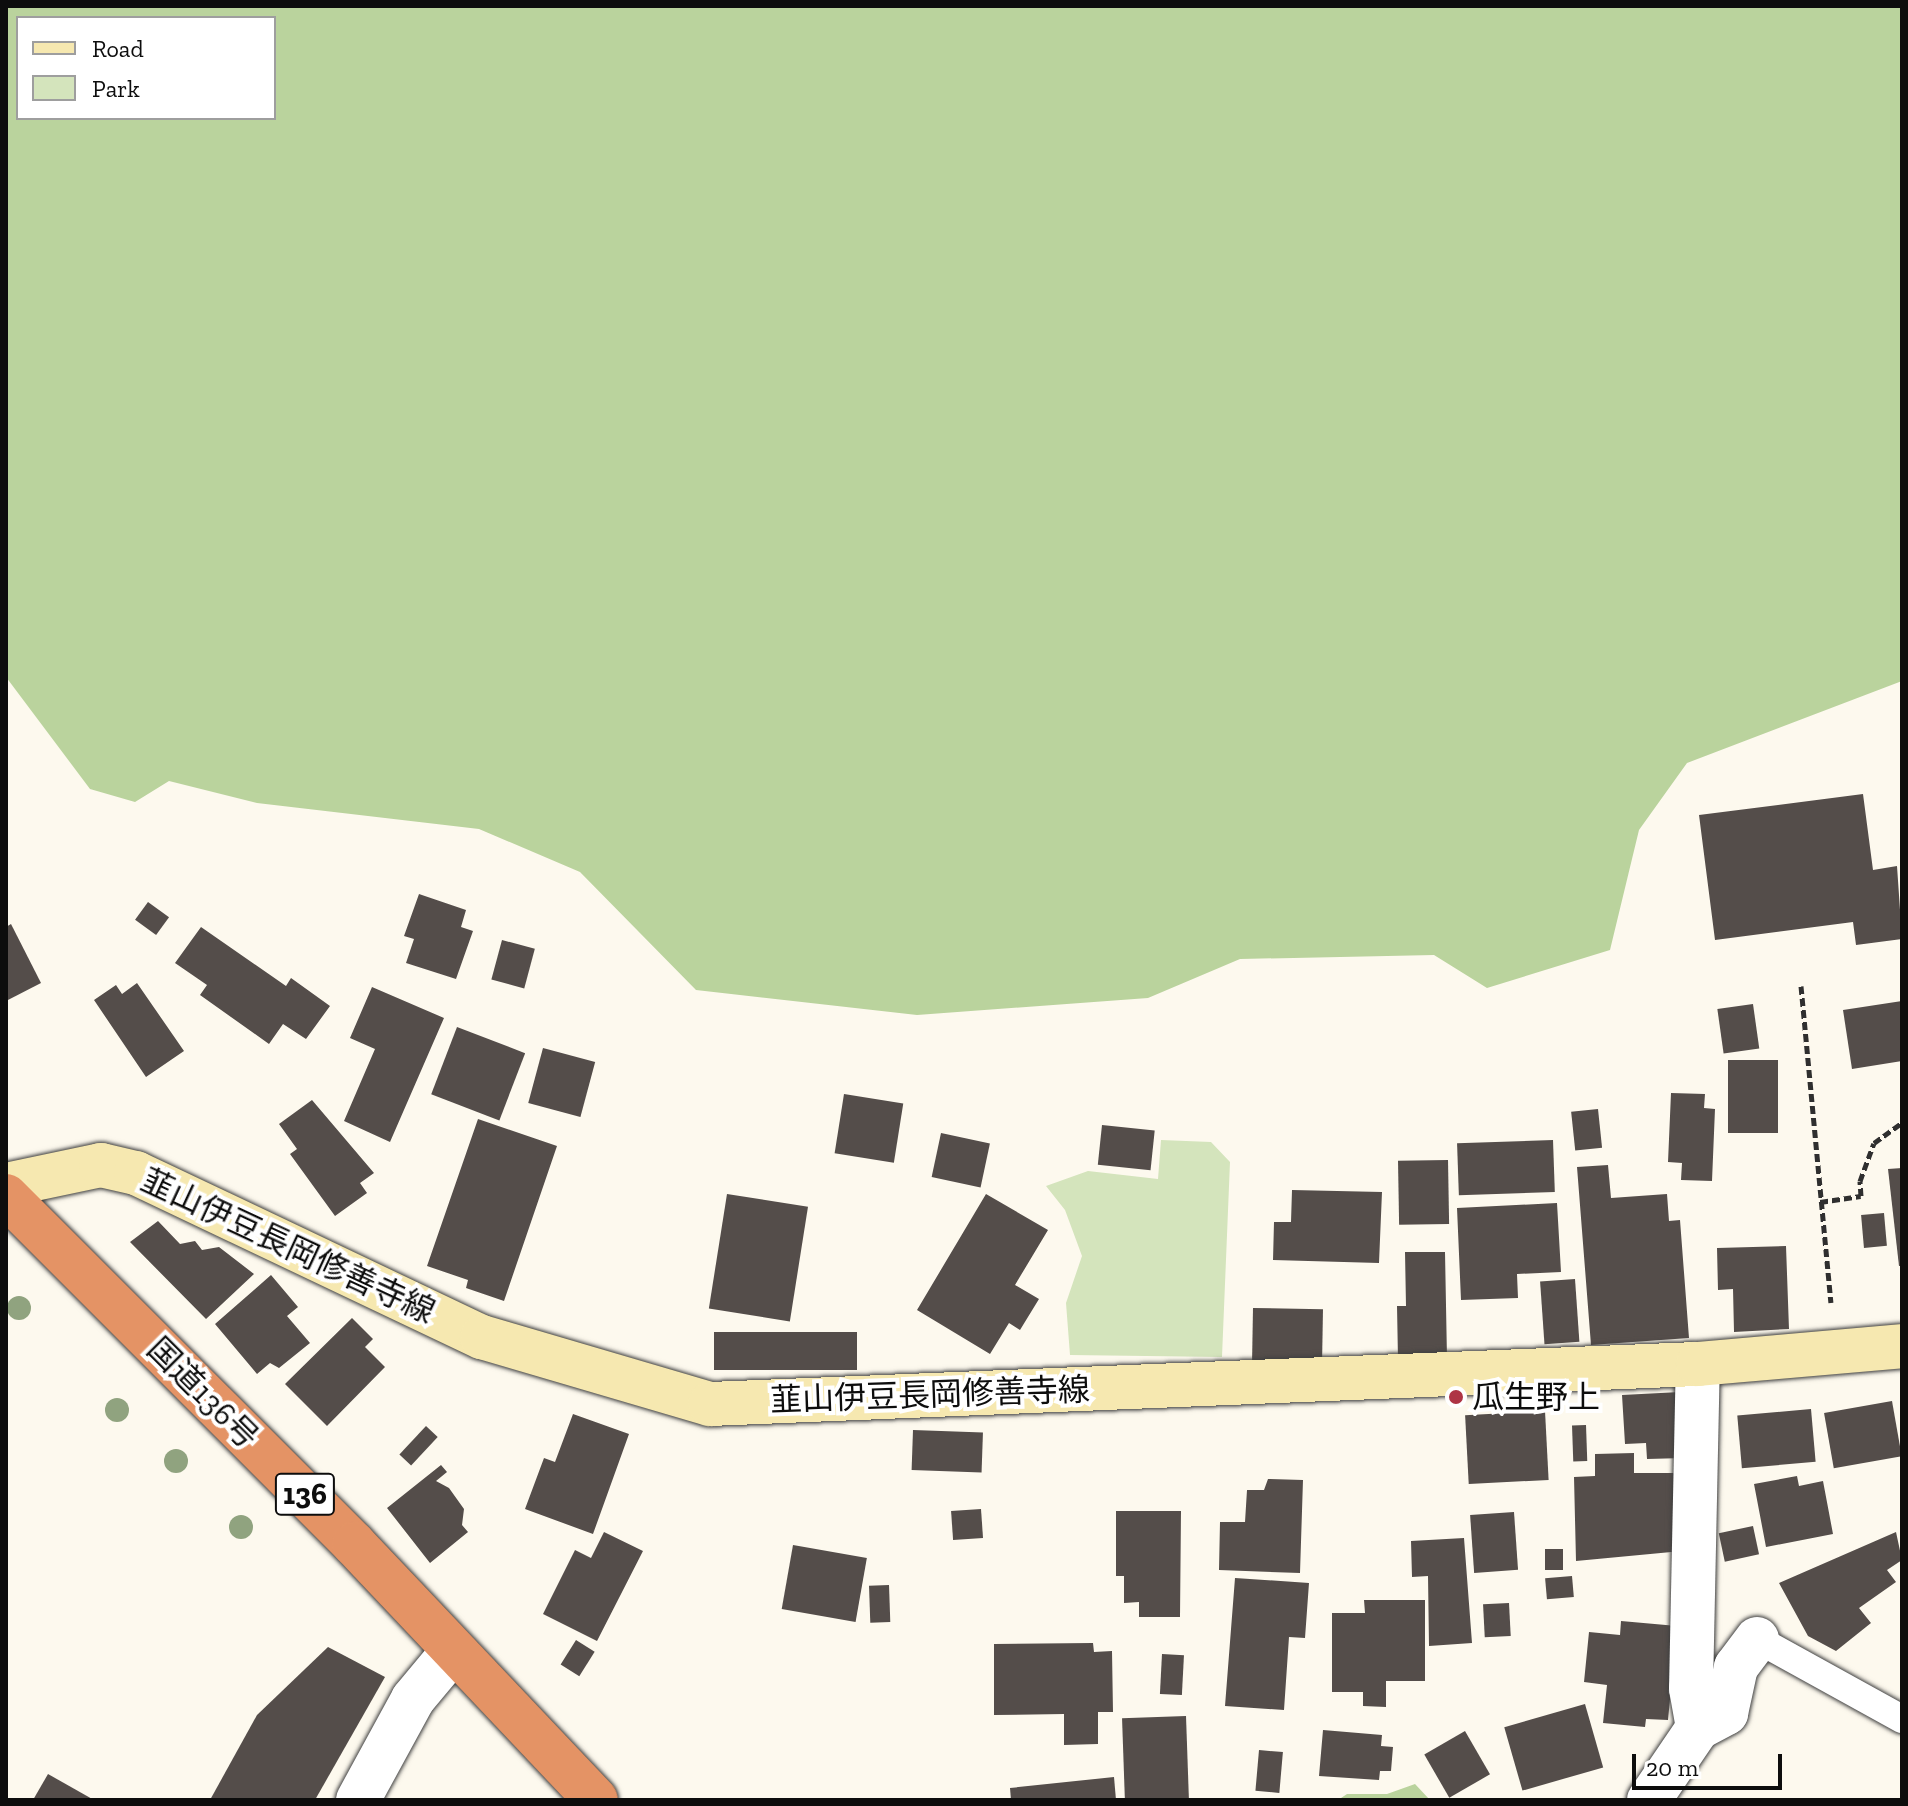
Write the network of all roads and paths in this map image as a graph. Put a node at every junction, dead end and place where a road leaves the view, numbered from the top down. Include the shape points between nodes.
1 (1801, 986) dead end
2 (1902, 1123) edge
3 (6, 1185) edge
4 (6, 1196) edge
5 (1820, 1202) junction
6 (1902, 1346) edge
7 (1837, 1352) junction
8 (1698, 1364) junction
9 (1757, 1639) joint
10 (453, 1651) junction
11 (1902, 1719) edge
12 (1698, 1728) junction
13 (358, 1800) edge
14 (596, 1800) edge
15 (1649, 1800) edge

1 - 5 path
2 - 5 path via 1874,1143 1860,1181 1861,1196
3 - 8 main road, 韮山伊豆長岡修善寺線 via 101,1165 136,1173 482,1337 710,1404
4 - 10 highway, 国道136号 / 136 via 354,1544
5 - 7 path
6 - 7 main road, 韮山伊豆長岡修善寺線
7 - 8 main road, 韮山伊豆長岡修善寺線
8 - 12 street via 1691,1689
9 - 11 lane
9 - 12 street via 1736,1667 1726,1713
10 - 13 street via 413,1699
10 - 14 highway, 国道136号 / 136
12 - 15 street

